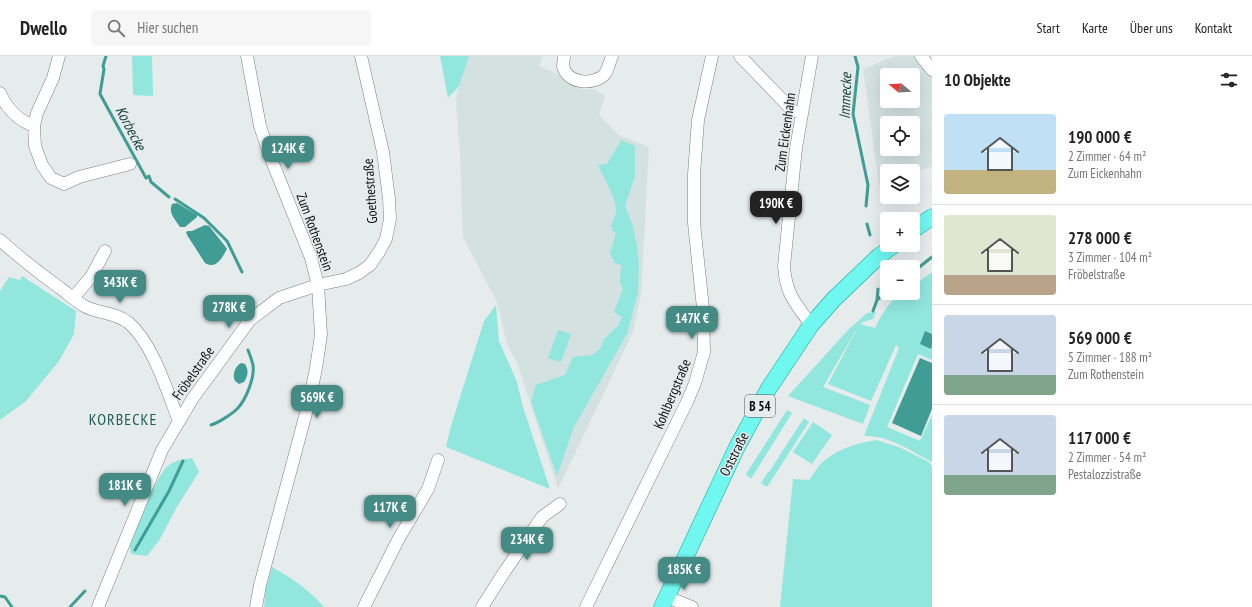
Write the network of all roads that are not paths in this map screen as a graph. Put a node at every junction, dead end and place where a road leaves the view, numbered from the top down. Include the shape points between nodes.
1 (59, 56) edge
2 (247, 56) edge
3 (361, 56) edge
4 (564, 56) edge
5 (612, 56) edge
6 (712, 56) edge
7 (740, 56) edge
8 (812, 56) edge
9 (921, 56) edge
10 (932, 70) edge
11 (0, 93) edge
12 (802, 113) junction
13 (34, 126) junction
14 (130, 164) dead end
15 (932, 217) edge
16 (920, 225) edge
17 (0, 240) edge
18 (104, 251) dead end
19 (884, 252) edge
20 (318, 285) junction
21 (73, 298) junction
22 (811, 325) junction
23 (179, 421) junction
24 (438, 460) dead end
25 (560, 504) dead end
26 (664, 602) edge
27 (98, 607) edge
28 (256, 607) edge
29 (364, 607) edge
30 (482, 607) edge
31 (586, 607) edge
32 (692, 607) edge

1 - 13 street
2 - 20 street, Zum Rothenstein via 260,126 311,258
3 - 20 street, Goethestraße via 383,152 390,219 386,238 370,265 346,279
4 - 5 street via 563,66 568,74 586,82 597,80 606,73
6 - 31 street, Kohlbergstraße via 698,120 694,174 694,223 703,308 704,352 695,383
7 - 12 street via 794,111
8 - 12 street, Zum Eickenhahn
9 - 10 street
11 - 13 street via 14,115
12 - 22 street, Zum Eickenhahn via 784,266 785,281 790,295
13 - 14 street via 35,146 42,165 51,178 64,184 79,177
15 - 16 main road
17 - 21 street via 28,265
18 - 21 street via 90,277
19 - 22 main road, Oststraße / B 54 via 847,286
20 - 23 street, Fröbelstraße via 280,298 250,320
20 - 28 street, Zum Rothenstein via 321,335 316,368
21 - 23 street via 84,306 117,315 129,323 143,339
22 - 26 main road, Oststraße / B 54 via 769,388 737,447
23 - 27 street, Fröbelstraße via 162,450
24 - 29 street via 428,488
25 - 30 street via 542,517
26 - 32 street

